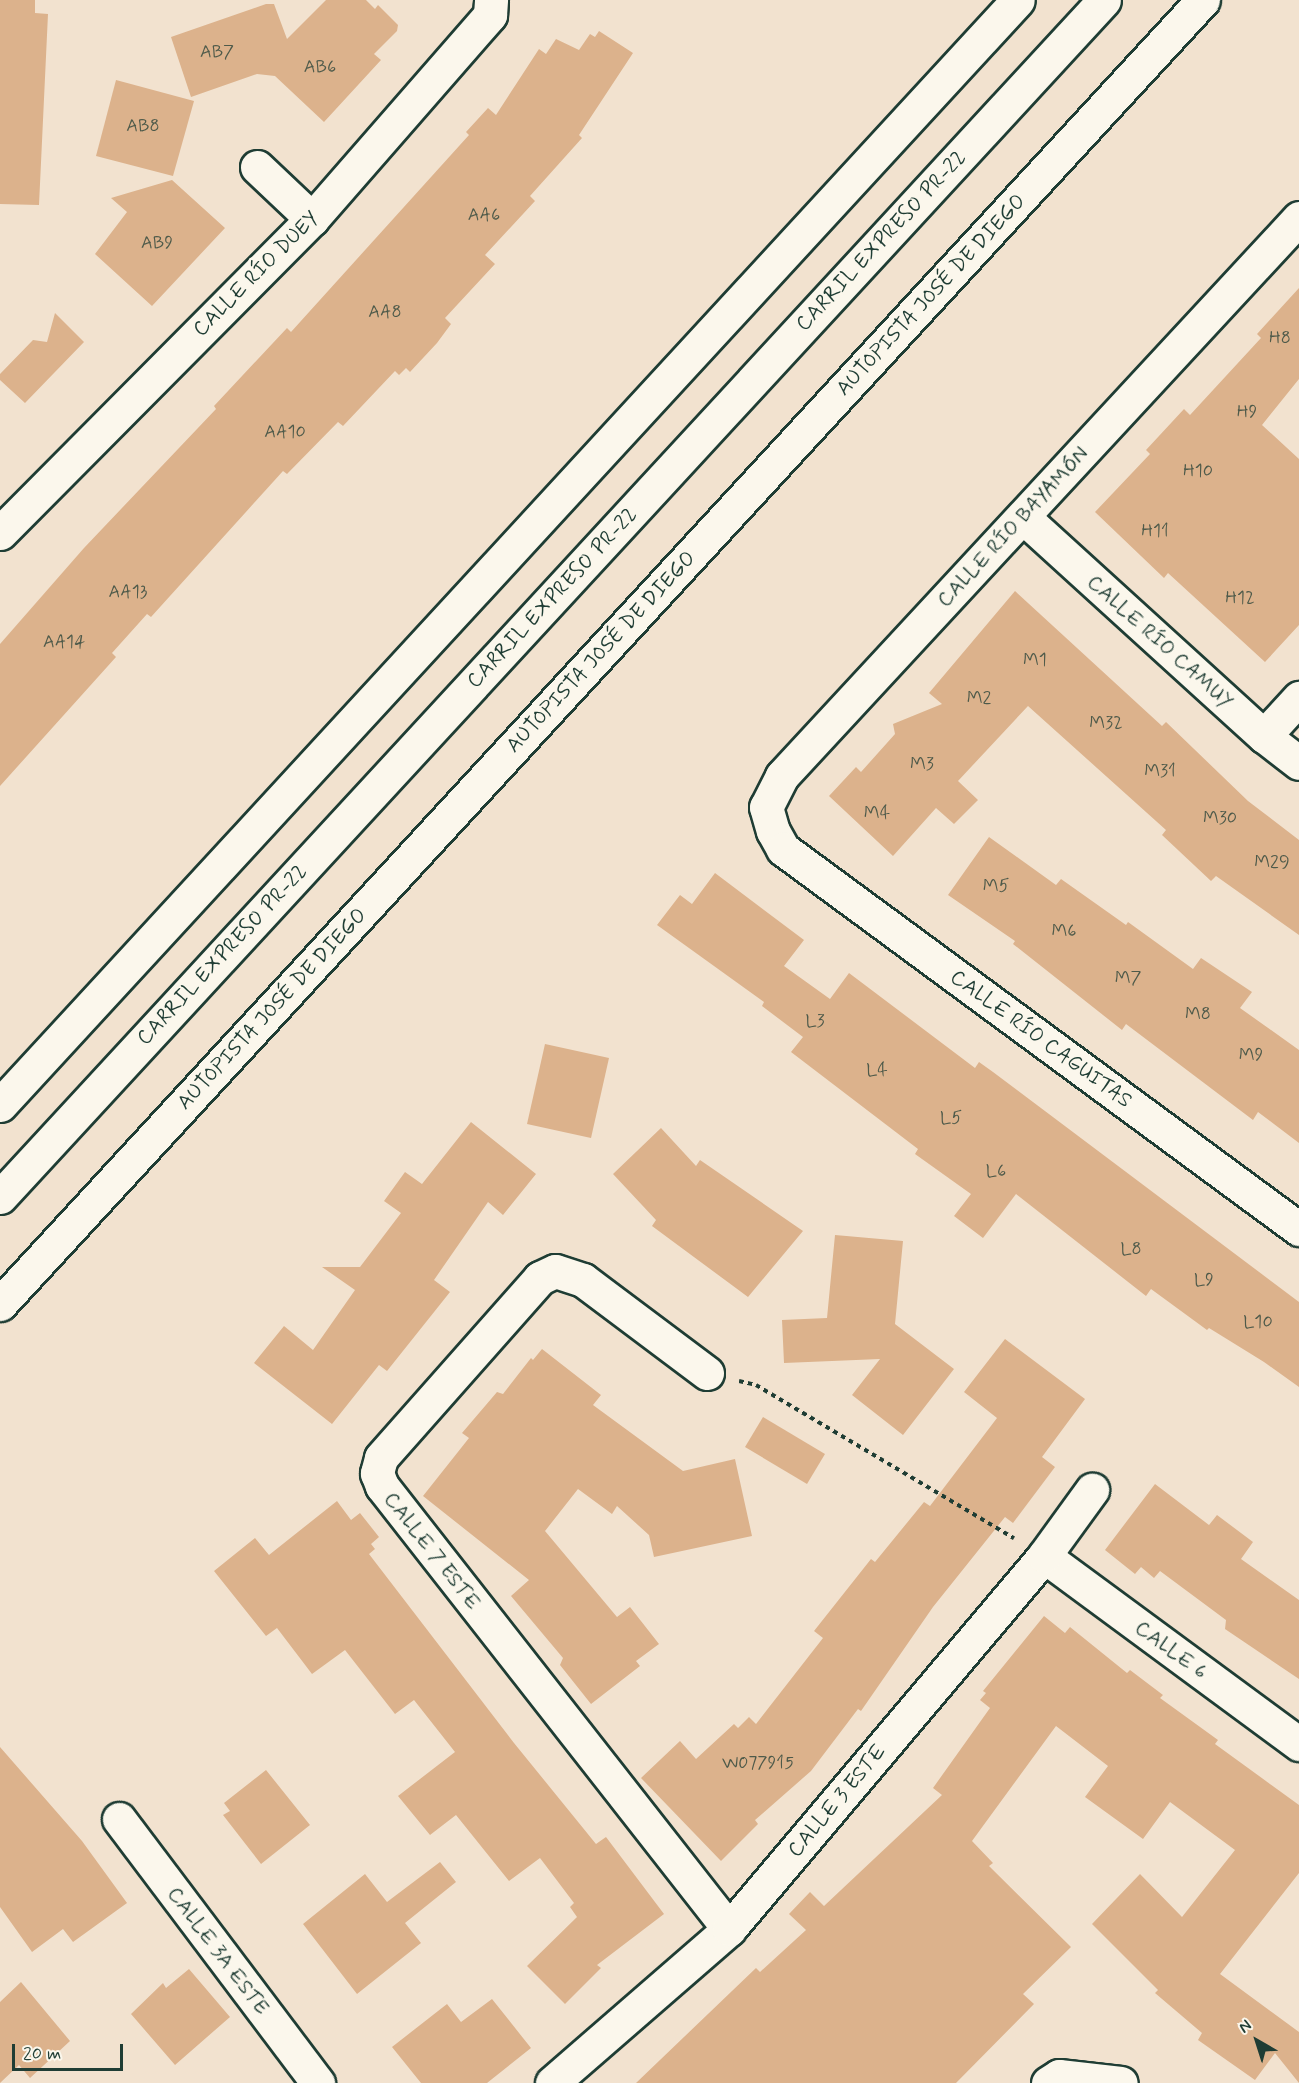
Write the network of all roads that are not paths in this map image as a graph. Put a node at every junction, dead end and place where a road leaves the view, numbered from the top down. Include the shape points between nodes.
1 (491, 0) edge
2 (1018, 0) edge
3 (1104, 0) edge
4 (1203, 0) edge
5 (257, 167) dead end
6 (1299, 218) edge
7 (312, 219) junction
8 (1023, 517) junction
9 (4, 520) edge
10 (1299, 698) edge
11 (1264, 736) junction
12 (1299, 763) edge
13 (783, 849) joint
14 (0, 1105) edge
15 (0, 1197) edge
16 (1299, 1229) edge
17 (0, 1304) edge
18 (707, 1373) road end
19 (1092, 1490) dead end
20 (1044, 1556) junction
21 (1299, 1744) edge
22 (119, 1819) dead end
23 (729, 1929) junction
24 (318, 2083) edge
25 (552, 2083) edge
26 (1048, 2083) edge
27 (1121, 2083) edge

1 - 7 main road, CALLE RÍO DUEY via 490,15
2 - 14 main road
3 - 15 main road, CARRIL EXPRESO PR-22
4 - 17 main road, AUTOPISTA JOSÉ DE DIEGO
5 - 7 main road
6 - 8 main road, CALLE RÍO BAYAMÓN
7 - 9 main road, CALLE RÍO DUEY
8 - 11 main road, CALLE RÍO CAMUY
8 - 13 main road, CALLE RÍO BAYAMÓN via 782,776 766,807
10 - 11 main road
11 - 12 main road, CALLE RÍO CAMUY
13 - 16 main road, CALLE RÍO CAGUITAS
18 - 23 main road, CALLE 7 ESTE via 583,1280 555,1271 540,1278 381,1458 377,1473 382,1486
19 - 20 main road, CALLE 3 ESTE
20 - 21 main road, CALLE 6
20 - 23 main road, CALLE 3 ESTE
22 - 24 main road, CALLE 3A ESTE
23 - 25 main road, CALLE 3 ESTE
26 - 27 main road via 1059,2076

